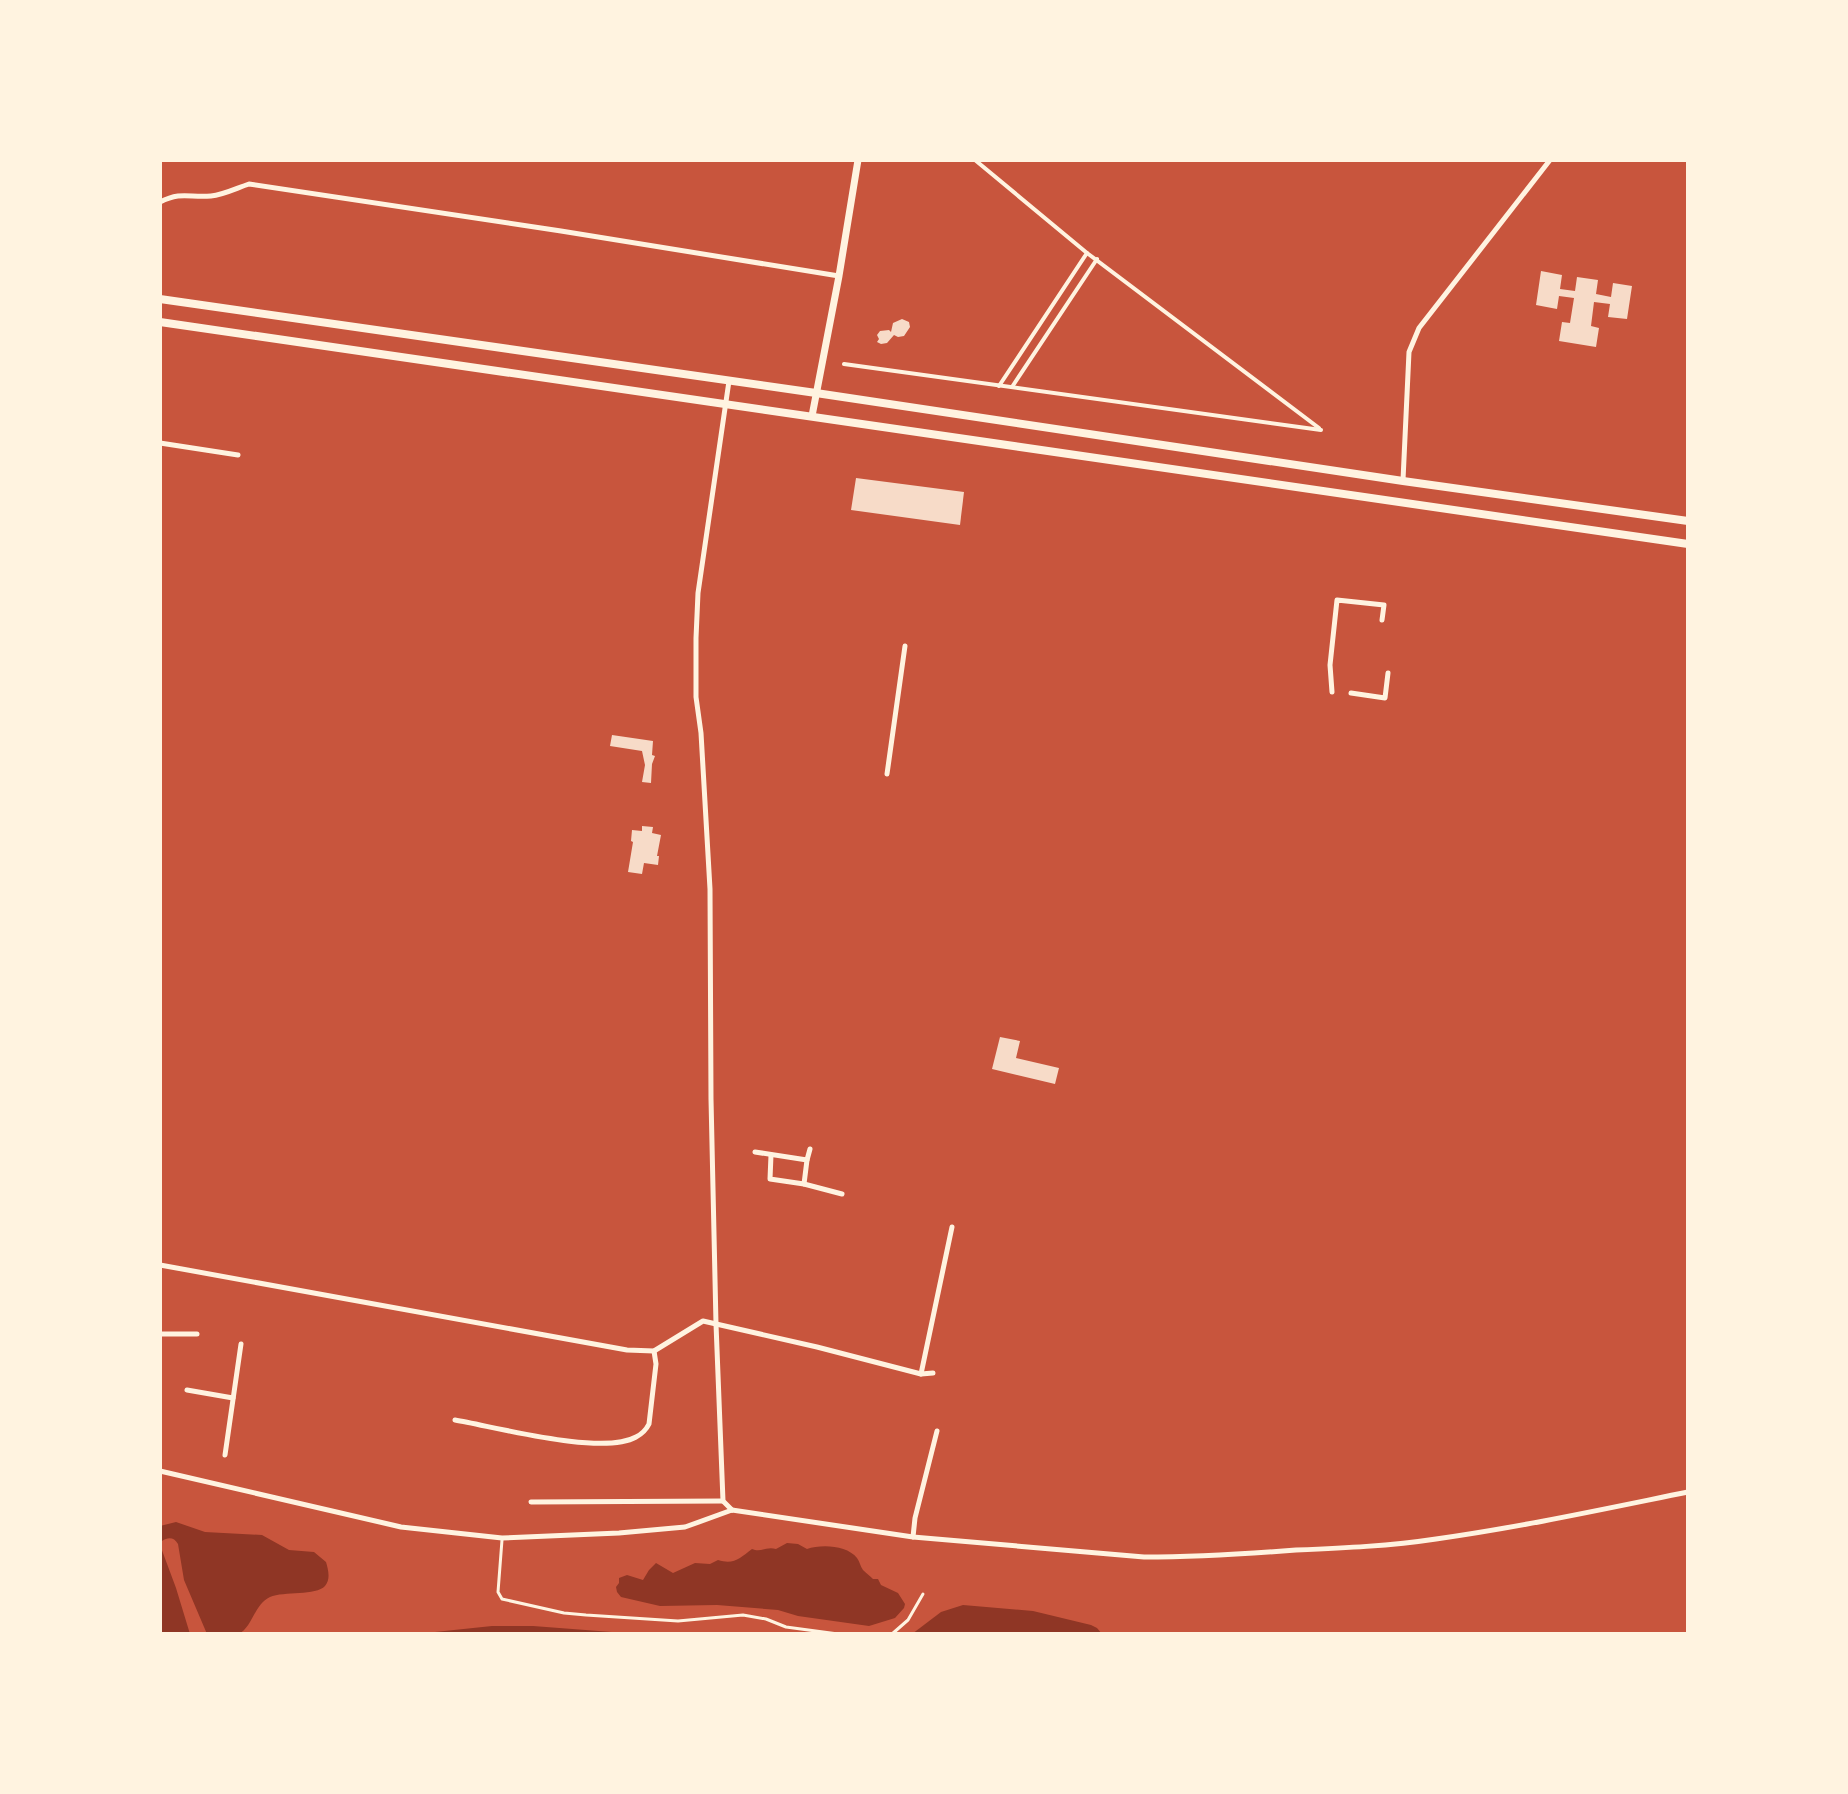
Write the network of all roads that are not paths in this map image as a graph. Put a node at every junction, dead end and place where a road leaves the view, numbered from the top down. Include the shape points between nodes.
1 (858, 160) edge
2 (975, 160) edge
3 (1550, 160) edge
4 (160, 202) edge
5 (1087, 253) junction
6 (1097, 259) junction
7 (839, 276) junction
8 (160, 299) edge
9 (160, 322) edge
10 (844, 364) dead end
11 (729, 381) junction
12 (999, 386) junction
13 (1012, 387) junction
14 (816, 393) junction
15 (726, 405) junction
16 (812, 416) junction
17 (160, 443) edge
18 (238, 455) dead end
19 (1403, 481) junction
20 (1688, 521) edge
21 (1688, 544) edge
22 (1382, 620) dead end
23 (905, 646) dead end
24 (1388, 673) dead end
25 (1332, 692) dead end
26 (1351, 693) dead end
27 (887, 774) dead end
28 (810, 1149) dead end
29 (755, 1152) dead end
30 (771, 1155) junction
31 (807, 1160) junction
32 (804, 1184) junction
33 (842, 1194) dead end
34 (952, 1227) dead end
35 (160, 1265) edge
36 (716, 1324) junction
37 (160, 1334) edge
38 (197, 1334) dead end
39 (241, 1344) dead end
40 (654, 1351) junction
41 (933, 1373) dead end
42 (921, 1374) junction
43 (187, 1390) dead end
44 (234, 1398) junction
45 (455, 1420) dead end
46 (937, 1431) dead end
47 (225, 1455) dead end
48 (160, 1471) edge
49 (1688, 1492) edge
50 (723, 1501) junction
51 (531, 1502) dead end
52 (732, 1510) junction
53 (913, 1537) junction
54 (502, 1538) junction
55 (923, 1594) dead end
56 (838, 1634) edge
57 (892, 1634) edge

1 - 7 main road
2 - 5 street
3 - 19 street via 1419,328 1409,352
4 - 7 street via 184,194 213,196 249,184
5 - 6 street
5 - 12 street
6 - 13 street
6 - 13 street via 1321,430
7 - 14 main road
8 - 11 main road
9 - 15 main road
10 - 12 street
11 - 14 main road
11 - 15 street
12 - 13 street
14 - 16 main road
14 - 19 main road
15 - 16 main road
15 - 36 street via 696,638 710,889
16 - 21 main road
17 - 18 street
19 - 20 main road
22 - 25 street via 1384,605 1337,600
23 - 27 street
24 - 26 street via 1385,698
28 - 31 street
29 - 30 street
30 - 31 street
30 - 32 street via 770,1179
31 - 32 street
32 - 33 street
34 - 42 street
35 - 40 street
36 - 40 street via 703,1321
36 - 42 street
36 - 50 street
37 - 38 street
39 - 44 street
40 - 45 street via 649,1424 634,1439 604,1444
41 - 42 street
43 - 44 street
44 - 47 street
46 - 53 street
48 - 54 street via 401,1527
49 - 53 street via 1435,1539 1236,1554 1144,1557
50 - 51 street
50 - 52 street
52 - 53 street
52 - 54 street via 685,1527
54 - 56 lane via 502,1599 564,1613 678,1621 743,1615
55 - 57 lane via 908,1620

